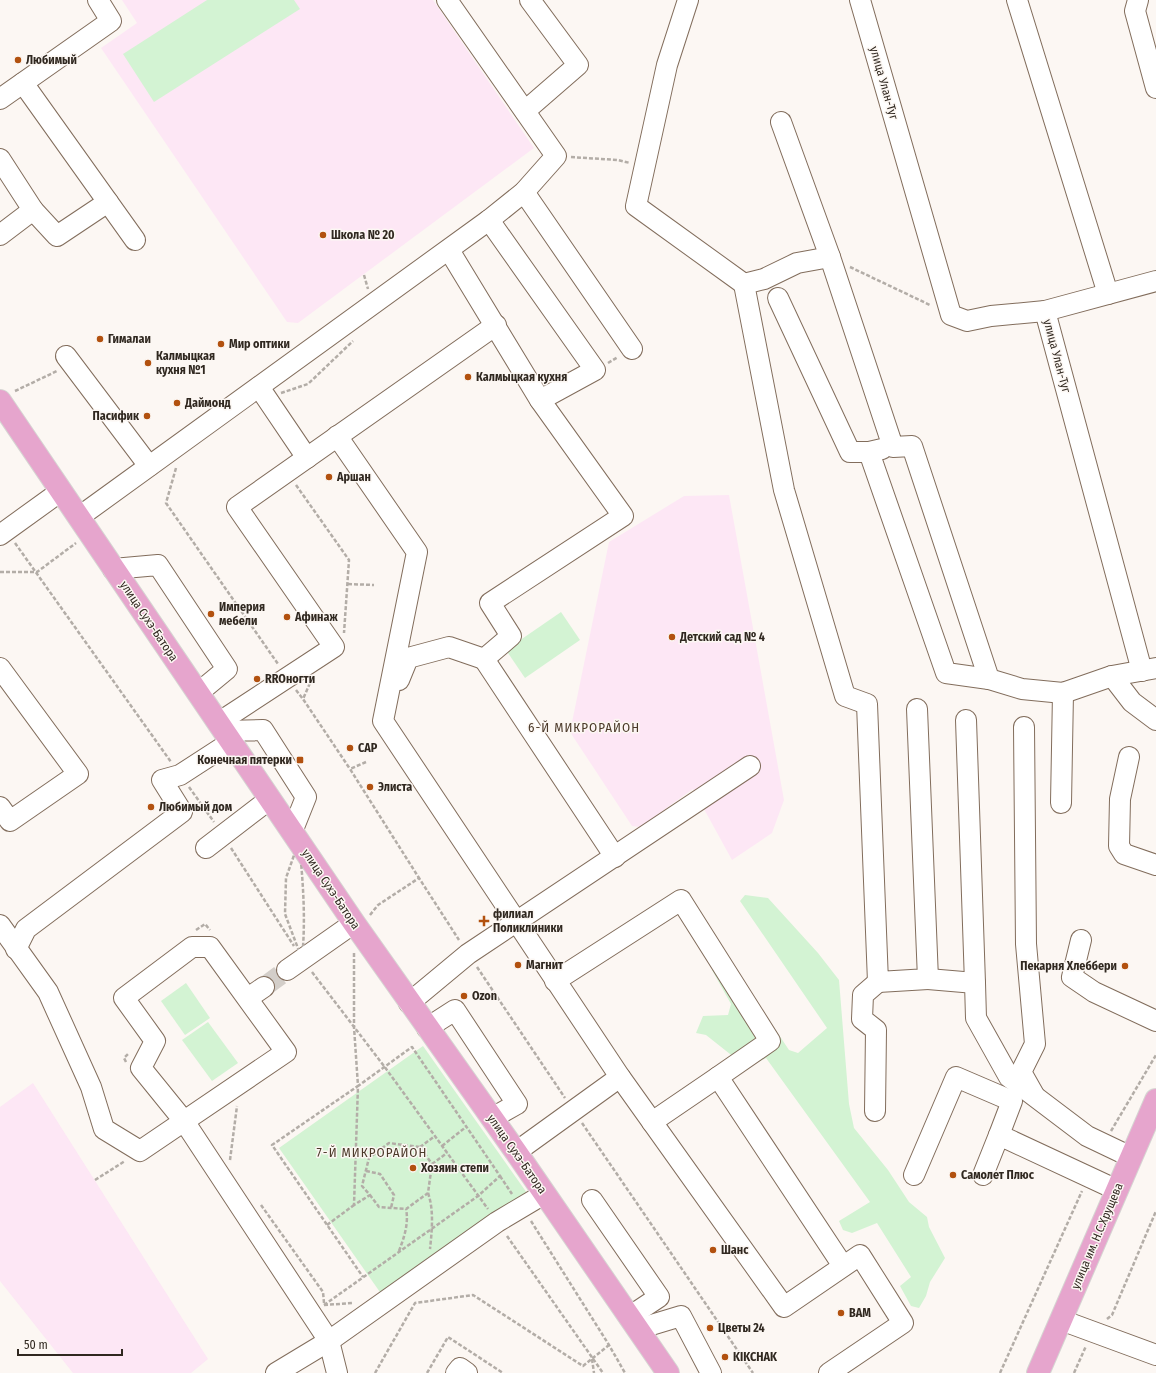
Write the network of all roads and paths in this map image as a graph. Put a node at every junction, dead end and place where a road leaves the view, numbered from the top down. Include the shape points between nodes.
1 (98, 0) edge
2 (448, 0) edge
3 (530, 0) edge
4 (688, 0) edge
5 (860, 0) edge
6 (1016, 0) edge
7 (1138, 0) edge
8 (23, 83) junction
9 (1156, 88) edge
10 (0, 99) edge
11 (525, 111) junction
12 (780, 122) dead end
13 (556, 156) junction
14 (0, 159) edge
15 (643, 168) junction
16 (524, 192) junction
17 (108, 202) junction
18 (33, 210) junction
19 (489, 220) junction
20 (0, 234) edge
21 (135, 240) dead end
22 (449, 250) junction
23 (830, 257) junction
24 (1156, 281) edge
25 (744, 284) junction
26 (1108, 294) junction
27 (778, 298) dead end
28 (1045, 311) junction
29 (951, 314) junction
30 (496, 325) junction
31 (632, 349) joint
32 (69, 360) joint
33 (596, 370) junction
34 (259, 387) junction
35 (7, 396) edge
36 (540, 400) junction
37 (337, 436) junction
38 (893, 447) junction
39 (869, 452) junction
40 (307, 458) junction
41 (149, 466) junction
42 (61, 491) junction
43 (84, 525) junction
44 (0, 535) edge
45 (113, 568) junction
46 (0, 572) edge
47 (348, 584) dead end
48 (374, 585) dead end
49 (484, 659) junction
50 (0, 668) edge
51 (1149, 670) edge
52 (1112, 676) junction
53 (989, 678) junction
54 (198, 693) junction
55 (1063, 693) junction
56 (917, 709) dead end
57 (966, 720) dead end
58 (1156, 720) edge
59 (383, 721) junction
60 (1024, 727) dead end
61 (224, 732) junction
62 (1129, 756) dead end
63 (366, 762) dead end
64 (750, 766) dead end
65 (270, 799) junction
66 (1061, 803) dead end
67 (0, 807) edge
68 (295, 837) junction
69 (206, 848) dead end
70 (615, 857) junction
71 (1156, 865) edge
72 (419, 878) dead end
73 (518, 921) junction
74 (354, 922) junction
75 (0, 925) edge
76 (192, 932) dead end
77 (214, 936) dead end
78 (1081, 940) dead end
79 (16, 949) junction
80 (295, 964) junction
81 (928, 979) junction
82 (555, 981) junction
83 (878, 982) junction
84 (975, 983) junction
85 (409, 1003) junction
86 (1156, 1021) edge
87 (427, 1028) junction
88 (134, 1050) dead end
89 (128, 1065) dead end
90 (620, 1076) junction
91 (718, 1077) junction
92 (1034, 1096) junction
93 (242, 1103) dead end
94 (875, 1110) dead end
95 (1154, 1110) edge
96 (492, 1118) junction
97 (184, 1121) junction
98 (652, 1122) junction
99 (466, 1127) junction
100 (999, 1135) junction
101 (435, 1136) dead end
102 (442, 1146) dead end
103 (420, 1147) junction
104 (140, 1151) junction
105 (516, 1152) junction
106 (447, 1153) dead end
107 (1131, 1157) junction
108 (432, 1164) junction
109 (234, 1167) dead end
110 (366, 1171) junction
111 (983, 1175) dead end
112 (500, 1176) junction
113 (914, 1176) dead end
114 (94, 1180) dead end
115 (1117, 1190) junction
116 (428, 1193) junction
117 (544, 1194) junction
118 (370, 1195) junction
119 (256, 1198) dead end
120 (592, 1200) dead end
121 (354, 1205) junction
122 (391, 1208) junction
123 (522, 1208) junction
124 (406, 1209) junction
125 (1156, 1211) edge
126 (327, 1226) dead end
127 (432, 1228) junction
128 (398, 1252) junction
129 (843, 1266) junction
130 (1030, 1307) dead end
131 (1061, 1320) junction
132 (634, 1323) junction
133 (1093, 1332) junction
134 (329, 1341) junction
135 (609, 1345) junction
136 (1156, 1355) edge
137 (592, 1358) junction
138 (276, 1373) edge
139 (337, 1373) edge
140 (375, 1373) edge
141 (456, 1373) edge
142 (467, 1373) edge
143 (594, 1373) edge
144 (625, 1373) edge
145 (668, 1373) edge
146 (711, 1373) edge
147 (829, 1373) edge
148 (1000, 1373) edge
149 (1038, 1373) edge
150 (1074, 1373) edge

1 - 8 street via 111,21
2 - 11 street
3 - 11 street via 578,65
4 - 15 street via 668,65
5 - 29 street, улица Улан-Туг
6 - 26 street
7 - 9 street via 1135,11
8 - 10 street
8 - 17 street
11 - 13 street
12 - 23 street
13 - 15 path via 618,160
13 - 16 street
14 - 18 street
15 - 25 street via 636,206
16 - 19 street
16 - 31 street
17 - 18 street via 56,236
17 - 21 street
18 - 20 street
19 - 22 street
19 - 33 street
22 - 30 street
22 - 34 street
23 - 25 street via 797,263 764,279
23 - 29 path
23 - 38 street
24 - 26 street
25 - 83 street via 784,490 845,696 867,704
26 - 28 street
27 - 39 street via 850,452
28 - 29 street, улица Улан-Туг via 967,321
28 - 51 street, улица Улан-Туг
30 - 36 street
30 - 37 street
31 - 33 path
32 - 35 path
32 - 41 street
33 - 36 street
34 - 40 street
34 - 41 street
35 - 42 main road, улица Сухэ-Батора
36 - 49 street via 623,516 490,603 510,636
37 - 40 street
37 - 59 street via 417,552
38 - 39 street
38 - 53 street via 912,446
39 - 53 street via 946,673
40 - 61 street via 236,507 334,647
41 - 43 street
42 - 43 main road, улица Сухэ-Батора
42 - 44 street
43 - 45 main road, улица Сухэ-Батора
43 - 46 path via 37,572
45 - 54 main road, улица Сухэ-Батора
45 - 54 street via 158,565 227,669
47 - 48 path
49 - 59 street via 449,647 408,658
49 - 70 street
50 - 67 street via 78,774 10,821
51 - 52 street
52 - 55 street
52 - 58 street via 1132,702
53 - 55 street via 1022,689
54 - 61 main road, улица Сухэ-Батора
55 - 66 street
56 - 81 street
57 - 84 street
59 - 73 street
60 - 92 street via 1026,944 1035,1044 1021,1072
61 - 65 main road, улица Сухэ-Батора
61 - 68 street via 263,730 306,797
61 - 79 street via 180,775 162,780 182,812 26,929
62 - 71 street via 1120,799 1119,846 1124,854
63 - 72 path via 350,769
64 - 70 street
65 - 68 main road, улица Сухэ-Батора
65 - 69 street
68 - 74 main road, улица Сухэ-Батора
68 - 80 path via 286,878 285,914
68 - 80 path via 303,876 305,927
70 - 73 street
73 - 82 street
73 - 85 street via 468,954
74 - 80 street
74 - 85 main road, улица Сухэ-Батора
75 - 79 street
76 - 77 path via 205,924
78 - 86 street via 1072,977 1094,992
79 - 104 street via 48,992 91,1087 104,1129
81 - 83 street
81 - 84 street
82 - 90 street
82 - 91 street via 681,900 770,1041
83 - 94 street via 863,995 862,1019 876,1030
84 - 92 street via 976,1018 1009,1077
85 - 87 main road, улица Сухэ-Батора
87 - 96 main road, улица Сухэ-Батора
87 - 96 street via 455,1010 517,1104
88 - 89 path via 124,1058
90 - 98 street
90 - 105 street
91 - 98 street
91 - 129 street
92 - 107 street via 1087,1136
93 - 109 path via 236,1107 230,1160
95 - 107 main road, улица им. Н.С.Хрущева
96 - 105 main road, улица Сухэ-Батора
97 - 97 street via 141,1068 155,1041 124,998 192,947 210,947 256,992 286,1052
97 - 104 street
97 - 134 street
98 - 129 street via 784,1307
99 - 102 path
99 - 112 path
99 - 121 path via 412,1047 384,1066 358,1086
100 - 111 street
100 - 113 street via 1012,1101 956,1077
100 - 115 street
101 - 103 path
103 - 108 path
103 - 110 path via 389,1143 369,1158
104 - 114 path
105 - 117 main road, улица Сухэ-Батора
106 - 108 path
107 - 115 main road, улица им. Н.С.Хрущева
108 - 116 path
110 - 118 path via 362,1186
110 - 122 path via 380,1174 394,1195
112 - 123 path
112 - 127 path via 478,1196
115 - 131 main road, улица им. Н.С.Хрущева
116 - 124 path
116 - 127 path via 431,1201
117 - 123 street
117 - 132 main road, улица Сухэ-Батора
118 - 121 path
118 - 122 path via 379,1207
119 - 128 path via 323,1292 324,1305
120 - 132 street via 659,1297
121 - 126 path
122 - 124 path
123 - 134 street via 497,1222
123 - 135 path
124 - 128 path via 408,1216 404,1238
125 - 133 path via 1112,1315
127 - 128 path
129 - 147 street via 860,1255 903,1323
130 - 148 path
131 - 133 street
131 - 149 main road, улица им. Н.С.Хрущева
132 - 145 main road, улица Сухэ-Батора
132 - 146 street via 681,1316
133 - 136 street
133 - 150 path
134 - 138 street
134 - 139 street
135 - 137 path
135 - 144 path
137 - 140 path via 583,1366 473,1295 416,1303
137 - 143 path
141 - 142 street via 460,1368

